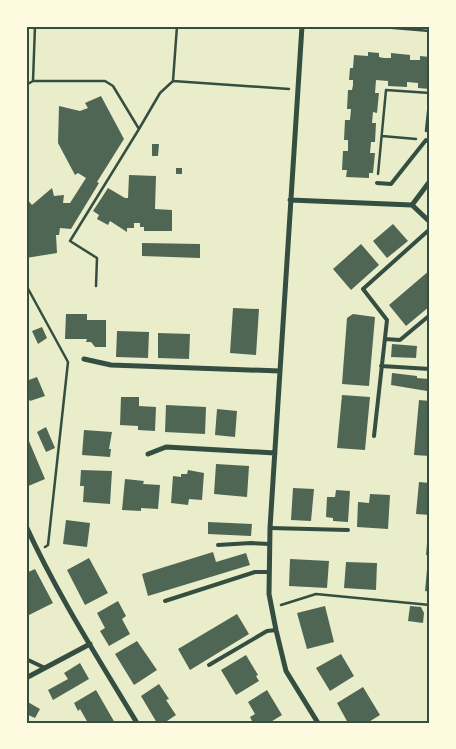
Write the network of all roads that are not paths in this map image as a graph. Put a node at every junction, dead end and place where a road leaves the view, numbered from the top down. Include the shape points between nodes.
1 (302, 26) edge
2 (430, 134) edge
3 (426, 140) junction
4 (430, 143) edge
5 (430, 181) edge
6 (377, 183) road end
7 (290, 200) junction
8 (412, 205) junction
9 (430, 222) edge
10 (430, 230) edge
11 (430, 314) edge
12 (384, 339) junction
13 (84, 359) dead end
14 (382, 366) junction
15 (430, 369) edge
16 (280, 371) junction
17 (374, 436) dead end
18 (274, 453) junction
19 (148, 454) dead end
20 (26, 526) edge
21 (270, 528) junction
22 (348, 530) dead end
23 (269, 544) junction
24 (218, 545) dead end
25 (268, 572) junction
26 (165, 601) dead end
27 (276, 630) junction
28 (90, 644) junction
29 (26, 659) edge
30 (209, 665) dead end
31 (45, 668) junction
32 (26, 678) edge
33 (137, 723) edge
34 (318, 723) edge

1 - 7 street
2 - 3 lane
3 - 4 lane
3 - 6 lane via 391,184
5 - 8 street
7 - 8 street
7 - 16 street
8 - 9 street
10 - 12 lane via 363,289 387,320
11 - 12 lane via 400,340
12 - 14 lane
13 - 16 street via 112,365
14 - 15 lane
14 - 17 lane
16 - 18 street
18 - 19 street via 166,447
18 - 21 street
20 - 28 street
21 - 22 lane
21 - 23 street
23 - 24 lane
23 - 25 street
25 - 26 lane via 256,572
25 - 27 street
27 - 30 lane via 267,631
27 - 34 street via 286,671
28 - 31 street
28 - 33 street
29 - 31 lane
31 - 32 street

